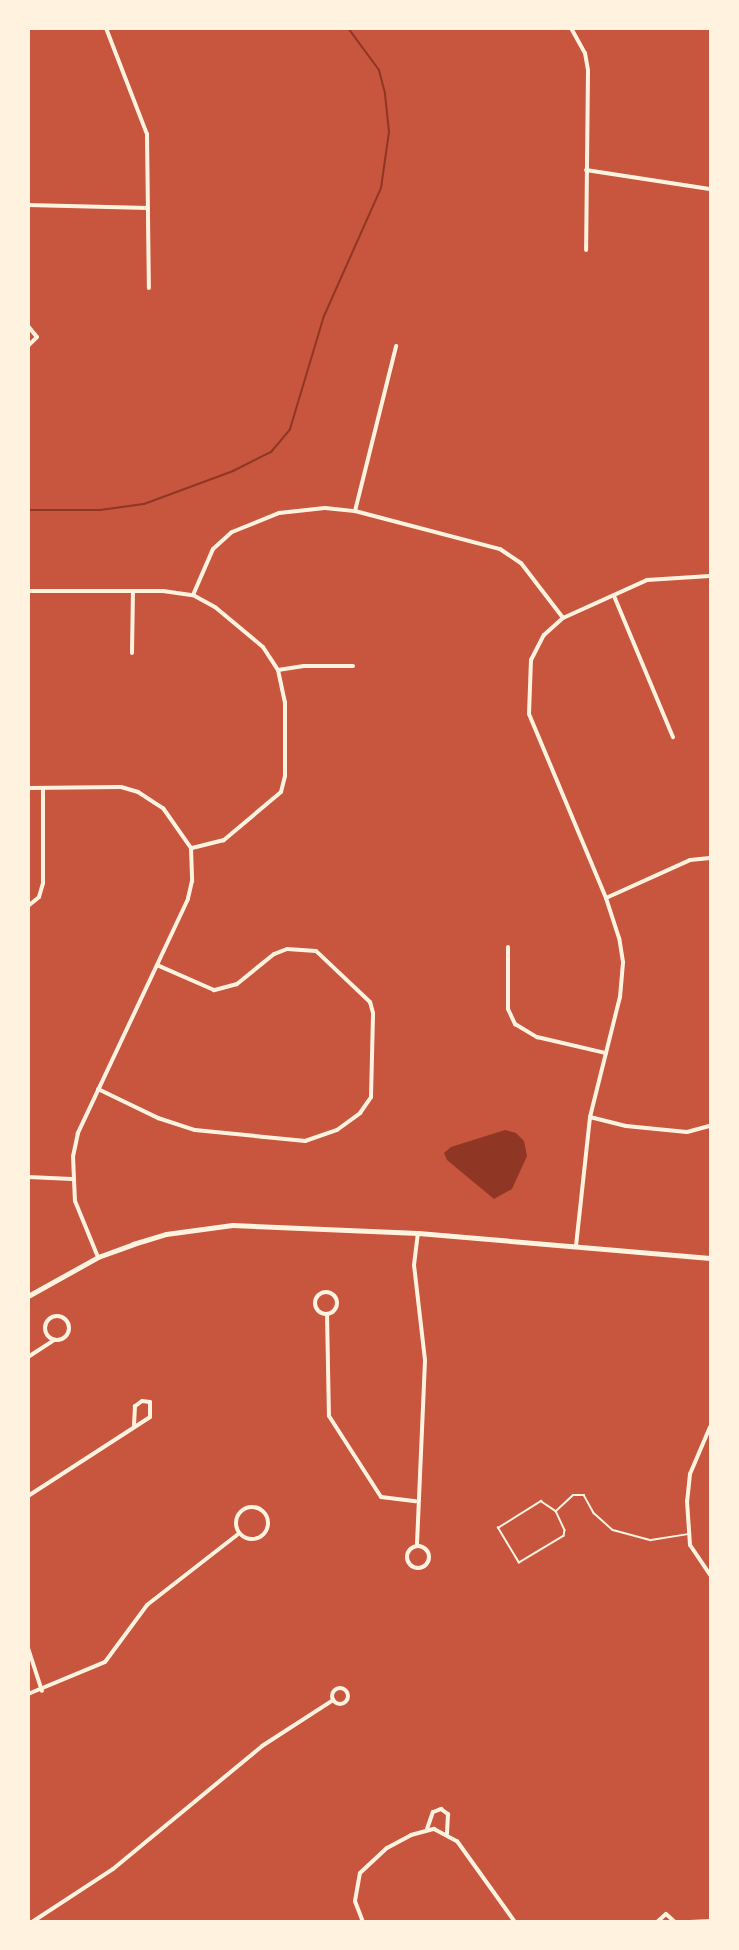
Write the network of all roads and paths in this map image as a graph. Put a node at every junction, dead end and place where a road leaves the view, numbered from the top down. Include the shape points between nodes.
1 (106, 28) edge
2 (571, 28) edge
3 (586, 170) junction
4 (711, 189) edge
5 (28, 205) edge
6 (148, 208) junction
7 (586, 250) dead end
8 (149, 288) dead end
9 (28, 326) edge
10 (28, 346) edge
11 (396, 346) dead end
12 (355, 511) junction
13 (711, 576) edge
14 (28, 591) edge
15 (133, 591) junction
16 (193, 595) junction
17 (614, 596) junction
18 (563, 618) junction
19 (132, 653) dead end
20 (353, 666) dead end
21 (278, 670) junction
22 (672, 737) dead end
23 (28, 788) edge
24 (43, 788) junction
25 (191, 848) junction
26 (711, 858) edge
27 (606, 898) junction
28 (28, 906) edge
29 (508, 947) dead end
30 (157, 965) junction
31 (606, 1053) junction
32 (98, 1089) junction
33 (590, 1117) junction
34 (711, 1126) edge
35 (28, 1177) edge
36 (72, 1179) junction
37 (418, 1233) junction
38 (576, 1246) junction
39 (98, 1257) junction
40 (711, 1258) edge
41 (28, 1296) edge
42 (327, 1314) junction
43 (54, 1340) junction
44 (28, 1357) edge
45 (134, 1427) junction
46 (711, 1427) edge
47 (28, 1496) edge
48 (416, 1501) junction
49 (556, 1511) junction
50 (689, 1534) junction
51 (237, 1535) junction
52 (417, 1544) junction
53 (711, 1575) edge
54 (28, 1648) edge
55 (42, 1691) junction
56 (28, 1694) edge
57 (333, 1700) junction
58 (427, 1830) junction
59 (447, 1834) junction
60 (711, 1921) edge
61 (32, 1922) edge
62 (363, 1922) edge
63 (514, 1922) edge
64 (657, 1922) edge
65 (675, 1922) edge
66 (690, 1922) edge

1 - 6 street via 147,134
2 - 3 street via 585,53 588,70
3 - 4 street
3 - 7 street
5 - 6 street
6 - 8 street
9 - 10 street via 37,337
11 - 12 street
12 - 16 street via 325,508 279,513 241,526 213,549
12 - 18 street via 500,549 521,563
13 - 17 street via 647,580
14 - 15 street
15 - 16 street
15 - 19 street
16 - 21 street via 215,607 263,647
17 - 18 street
17 - 22 street
18 - 27 street via 544,635 531,660 529,714
20 - 21 street
21 - 25 street via 285,702 285,776 281,792 224,840
23 - 24 street
24 - 25 street via 122,787 138,792 163,808
24 - 28 street via 43,883 39,897
25 - 30 street via 188,899
26 - 27 street via 690,860
27 - 31 street via 620,938 623,962 620,997
29 - 31 street via 508,1009 515,1023 537,1037
30 - 32 street
30 - 32 street via 214,990 237,984 274,954 287,949 316,951 370,1002 371,1097 360,1113 337,1130 305,1141 195,1130 158,1118
31 - 33 street
32 - 36 street via 78,1133
33 - 34 street via 626,1126 687,1132
33 - 38 street
35 - 36 street
36 - 39 street via 75,1201
37 - 38 main road
37 - 39 main road via 232,1225 166,1234
37 - 48 street via 414,1265 424,1383
38 - 40 main road
39 - 41 main road
42 - 42 street via 337,1305 335,1298 326,1293 315,1304
42 - 48 street via 327,1411 381,1497
43 - 43 street via 66,1337 70,1329 61,1316 50,1318 45,1324
43 - 44 street
45 - 45 street via 153,1414 150,1402 142,1401 135,1406
45 - 47 street
46 - 50 street via 690,1474
48 - 52 street
49 - 49 lane via 541,1501 498,1528 519,1563 564,1536
49 - 50 lane via 573,1495 584,1495 594,1513 613,1530 651,1540
50 - 53 street via 702,1567
51 - 51 street via 254,1538 263,1534 268,1526 264,1511 254,1507 243,1509 237,1518
51 - 55 street via 147,1605 105,1662
52 - 52 street via 408,1555 411,1566 418,1569 427,1562 428,1554
54 - 55 street
55 - 56 street
57 - 57 street via 344,1703 346,1691 334,1690
57 - 61 street via 228,1772 113,1869
58 - 59 street via 434,1828
58 - 59 street via 433,1812 441,1809 448,1815
58 - 62 street via 387,1848 360,1873 355,1901
59 - 63 street via 458,1841
60 - 66 street
64 - 65 street via 666,1914

